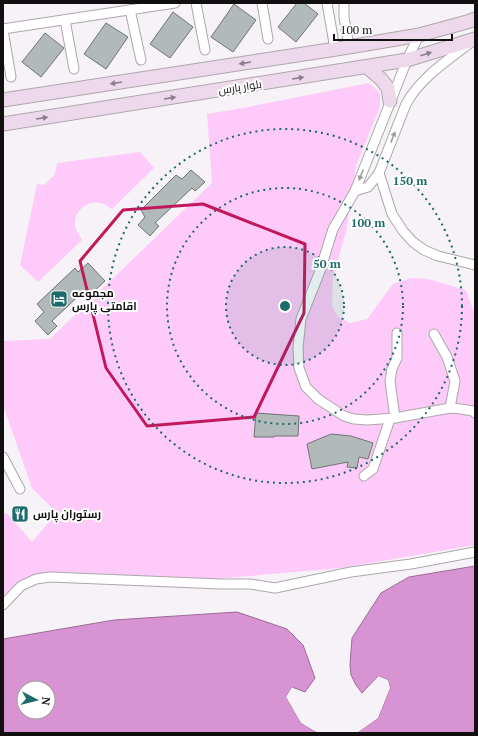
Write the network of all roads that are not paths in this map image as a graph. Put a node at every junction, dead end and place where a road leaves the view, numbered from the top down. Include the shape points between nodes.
1 (175, 3) edge
2 (196, 3) edge
3 (262, 3) edge
4 (328, 3) edge
5 (344, 3) edge
6 (130, 10) junction
7 (475, 19) edge
8 (66, 20) junction
9 (3, 30) edge
10 (419, 35) junction
11 (268, 39) dead end
12 (475, 39) edge
13 (348, 47) junction
14 (335, 49) junction
15 (205, 50) dead end
16 (141, 60) dead end
17 (407, 60) junction
18 (367, 67) junction
19 (74, 69) dead end
20 (11, 77) dead end
21 (3, 100) edge
22 (390, 101) junction
23 (3, 124) edge
24 (379, 173) junction
25 (355, 191) junction
26 (475, 265) edge
27 (397, 333) dead end
28 (434, 334) dead end
29 (450, 408) junction
30 (475, 413) edge
31 (392, 418) junction
32 (3, 457) edge
33 (364, 476) dead end
34 (20, 489) dead end
35 (475, 552) edge
36 (3, 605) edge

1 - 6 street
2 - 15 street
3 - 11 street
4 - 14 street
5 - 13 street
6 - 8 street
6 - 16 street
7 - 10 main road
8 - 9 street
8 - 19 street
9 - 20 street
10 - 13 main road
10 - 17 street
17 -> 12 main road, بلوار پارس
24 -> 12 street via 410,96 432,72
13 - 14 main road
14 -> 21 main road
17 - 18 main road, بلوار پارس
17 - 22 street
18 - 22 main road via 388,88
23 -> 18 main road, بلوار پارس
22 -> 25 street
24 - 25 street via 368,187
24 - 26 street via 392,214 413,242 438,256
25 - 31 street via 333,230 301,319 299,368 306,387 318,399 344,416 366,420
27 - 31 street via 397,358 390,381
28 - 29 street via 447,357 455,381
29 - 30 street
29 - 31 street
31 - 33 street via 373,470
32 - 34 street
35 - 36 street via 352,572 275,588 250,584 36,578 21,586

